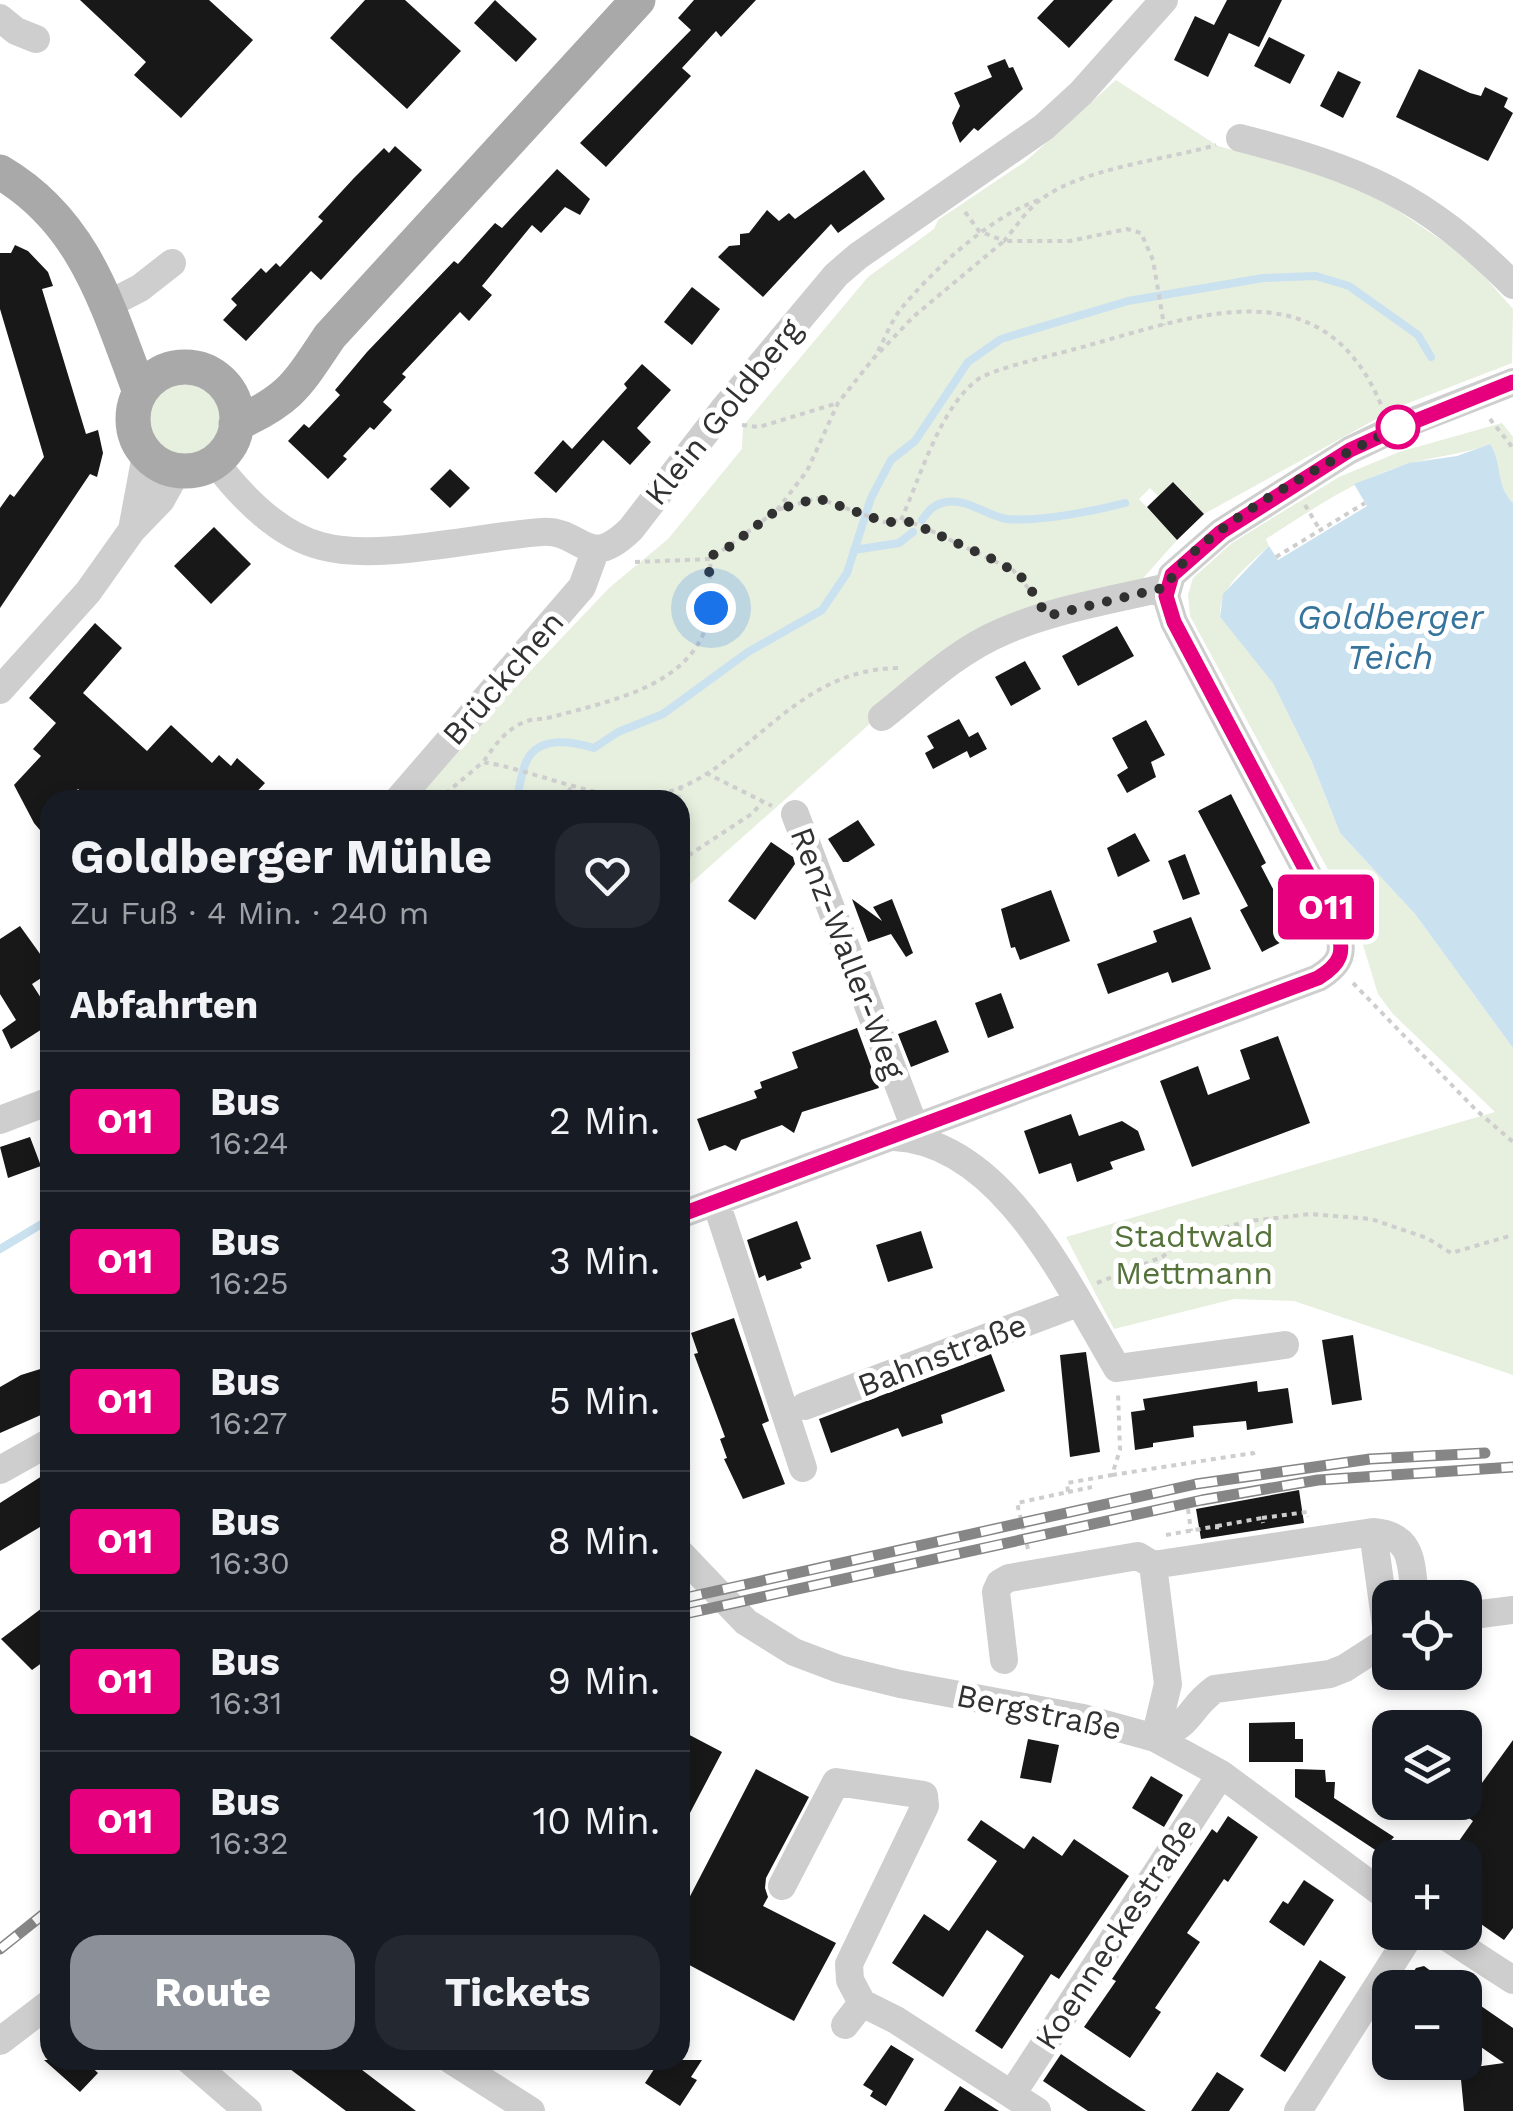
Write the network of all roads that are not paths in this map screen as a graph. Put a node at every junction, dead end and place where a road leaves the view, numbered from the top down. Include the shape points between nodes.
1 (15, 0) edge
2 (637, 0) edge
3 (1164, 0) edge
4 (0, 17) edge
5 (36, 39) dead end
6 (1240, 138) road end
7 (0, 172) edge
8 (172, 263) dead end
9 (1513, 285) edge
10 (110, 304) junction
11 (330, 336) junction
12 (167, 369) junction
13 (1513, 382) edge
14 (228, 389) junction
15 (140, 392) junction
16 (236, 424) junction
17 (215, 462) junction
18 (162, 463) junction
19 (596, 549) junction
20 (1167, 587) junction
21 (0, 690) edge
22 (882, 717) dead end
23 (407, 790) edge
24 (795, 814) road end
25 (40, 1105) edge
26 (0, 1120) edge
27 (904, 1132) junction
28 (716, 1202) junction
29 (690, 1211) edge
30 (1078, 1303) junction
31 (1285, 1345) dead end
32 (805, 1406) dead end
33 (40, 1448) edge
34 (803, 1468) dead end
35 (0, 1470) edge
36 (1373, 1532) junction
37 (690, 1564) edge
38 (1153, 1565) junction
39 (1380, 1580) edge
40 (1412, 1580) edge
41 (1513, 1610) edge
42 (1482, 1614) edge
43 (1372, 1650) edge
44 (1004, 1660) dead end
45 (1167, 1669) junction
46 (1208, 1694) junction
47 (1155, 1738) junction
48 (1221, 1774) junction
49 (1372, 1885) edge
50 (782, 1886) dead end
51 (1401, 1950) edge
52 (1466, 1950) edge
53 (1513, 1980) edge
54 (40, 2011) edge
55 (0, 2042) edge
56 (201, 2070) edge
57 (466, 2070) edge
58 (1012, 2094) junction
59 (248, 2111) edge
60 (531, 2111) edge
61 (1037, 2111) edge
62 (1298, 2111) edge

1 - 4 street
2 - 11 main road
3 - 19 street, Klein Goldberg via 1044,127 836,275 631,528
4 - 5 street
6 - 9 street via 1331,162 1402,195 1455,231
7 - 10 main road via 57,217
8 - 10 street
10 - 12 main road
10 - 15 main road
11 - 14 main road via 274,379
11 - 16 main road via 294,390
12 - 14 main road via 208,372
12 - 15 main road
13 - 20 street via 1391,430 1306,476 1221,532 1182,564
14 - 16 main road
15 - 18 main road via 134,431
16 - 17 main road via 230,446
17 - 18 main road via 203,468
17 - 19 street via 255,507 322,547 386,550 545,532
18 - 21 street via 132,530 78,604
19 - 23 street, Brückchen via 582,587
20 - 22 street via 1000,632
20 - 27 street via 1174,622 1336,927 1343,946 1336,965 1318,978
24 - 27 street, Renz-Waller-Weg
25 - 26 street
27 - 28 street
27 - 30 street via 988,1180 1018,1208
28 - 29 street
28 - 34 street
30 - 31 street via 1117,1368
30 - 32 street, Bahnstraße
33 - 35 street
36 - 38 street
36 - 39 street
36 - 40 street via 1400,1540
37 - 47 street, Bergstraße via 746,1622 794,1652 854,1673
38 - 44 street via 1138,1556 1000,1583
38 - 45 street
41 - 42 street
43 - 46 street via 1330,1674
45 - 46 street
45 - 47 street
46 - 47 street via 1176,1730
47 - 48 street, Bergstraße
48 - 49 street, Bergstraße
48 - 58 street, Koenneckestraße
50 - 58 street via 836,1782 924,1795 925,1806 849,1964 853,2014 896,2020
51 - 62 street
52 - 53 street
54 - 55 street
56 - 59 street
57 - 60 street
58 - 61 street

